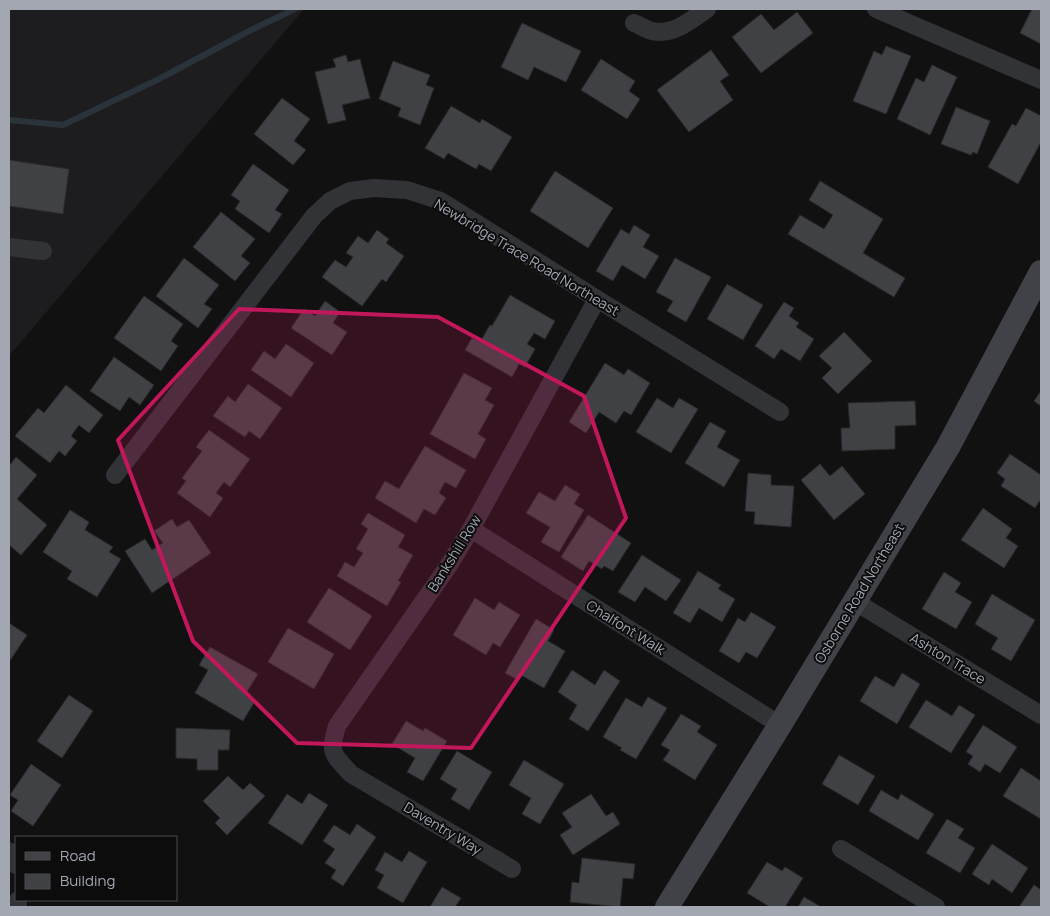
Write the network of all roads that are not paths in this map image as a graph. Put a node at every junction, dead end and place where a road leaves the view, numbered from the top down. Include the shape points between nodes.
1 (707, 9) edge
2 (876, 9) edge
3 (634, 23) dead end
4 (1041, 80) edge
5 (9, 247) edge
6 (43, 251) dead end
7 (1040, 281) edge
8 (597, 299) junction
9 (780, 412) dead end
10 (115, 475) dead end
11 (471, 529) junction
12 (854, 601) junction
13 (1041, 715) edge
14 (780, 725) junction
15 (374, 787) joint
16 (841, 849) dead end
17 (9, 851) edge
18 (15, 862) edge
19 (512, 869) dead end
20 (667, 907) edge
21 (936, 907) edge

1 - 3 street via 666,32 652,31
2 - 4 street
5 - 6 street
7 - 12 street, Osborne Road Northeast via 948,447
8 - 9 street, Newbridge Trace Road Northeast
8 - 10 street, Newbridge Trace Road Northeast via 441,201 407,190 374,188 350,191 330,201 314,216
8 - 11 street, Bankshill Row
11 - 14 street, Chalfont Walk
11 - 15 street, Bankshill Row via 338,726 332,742 333,754 351,774
12 - 13 street, Ashton Trace
12 - 14 street, Osborne Road Northeast
14 - 20 street, Osborne Road Northeast
15 - 19 street, Daventry Way
16 - 21 street
17 - 18 street

